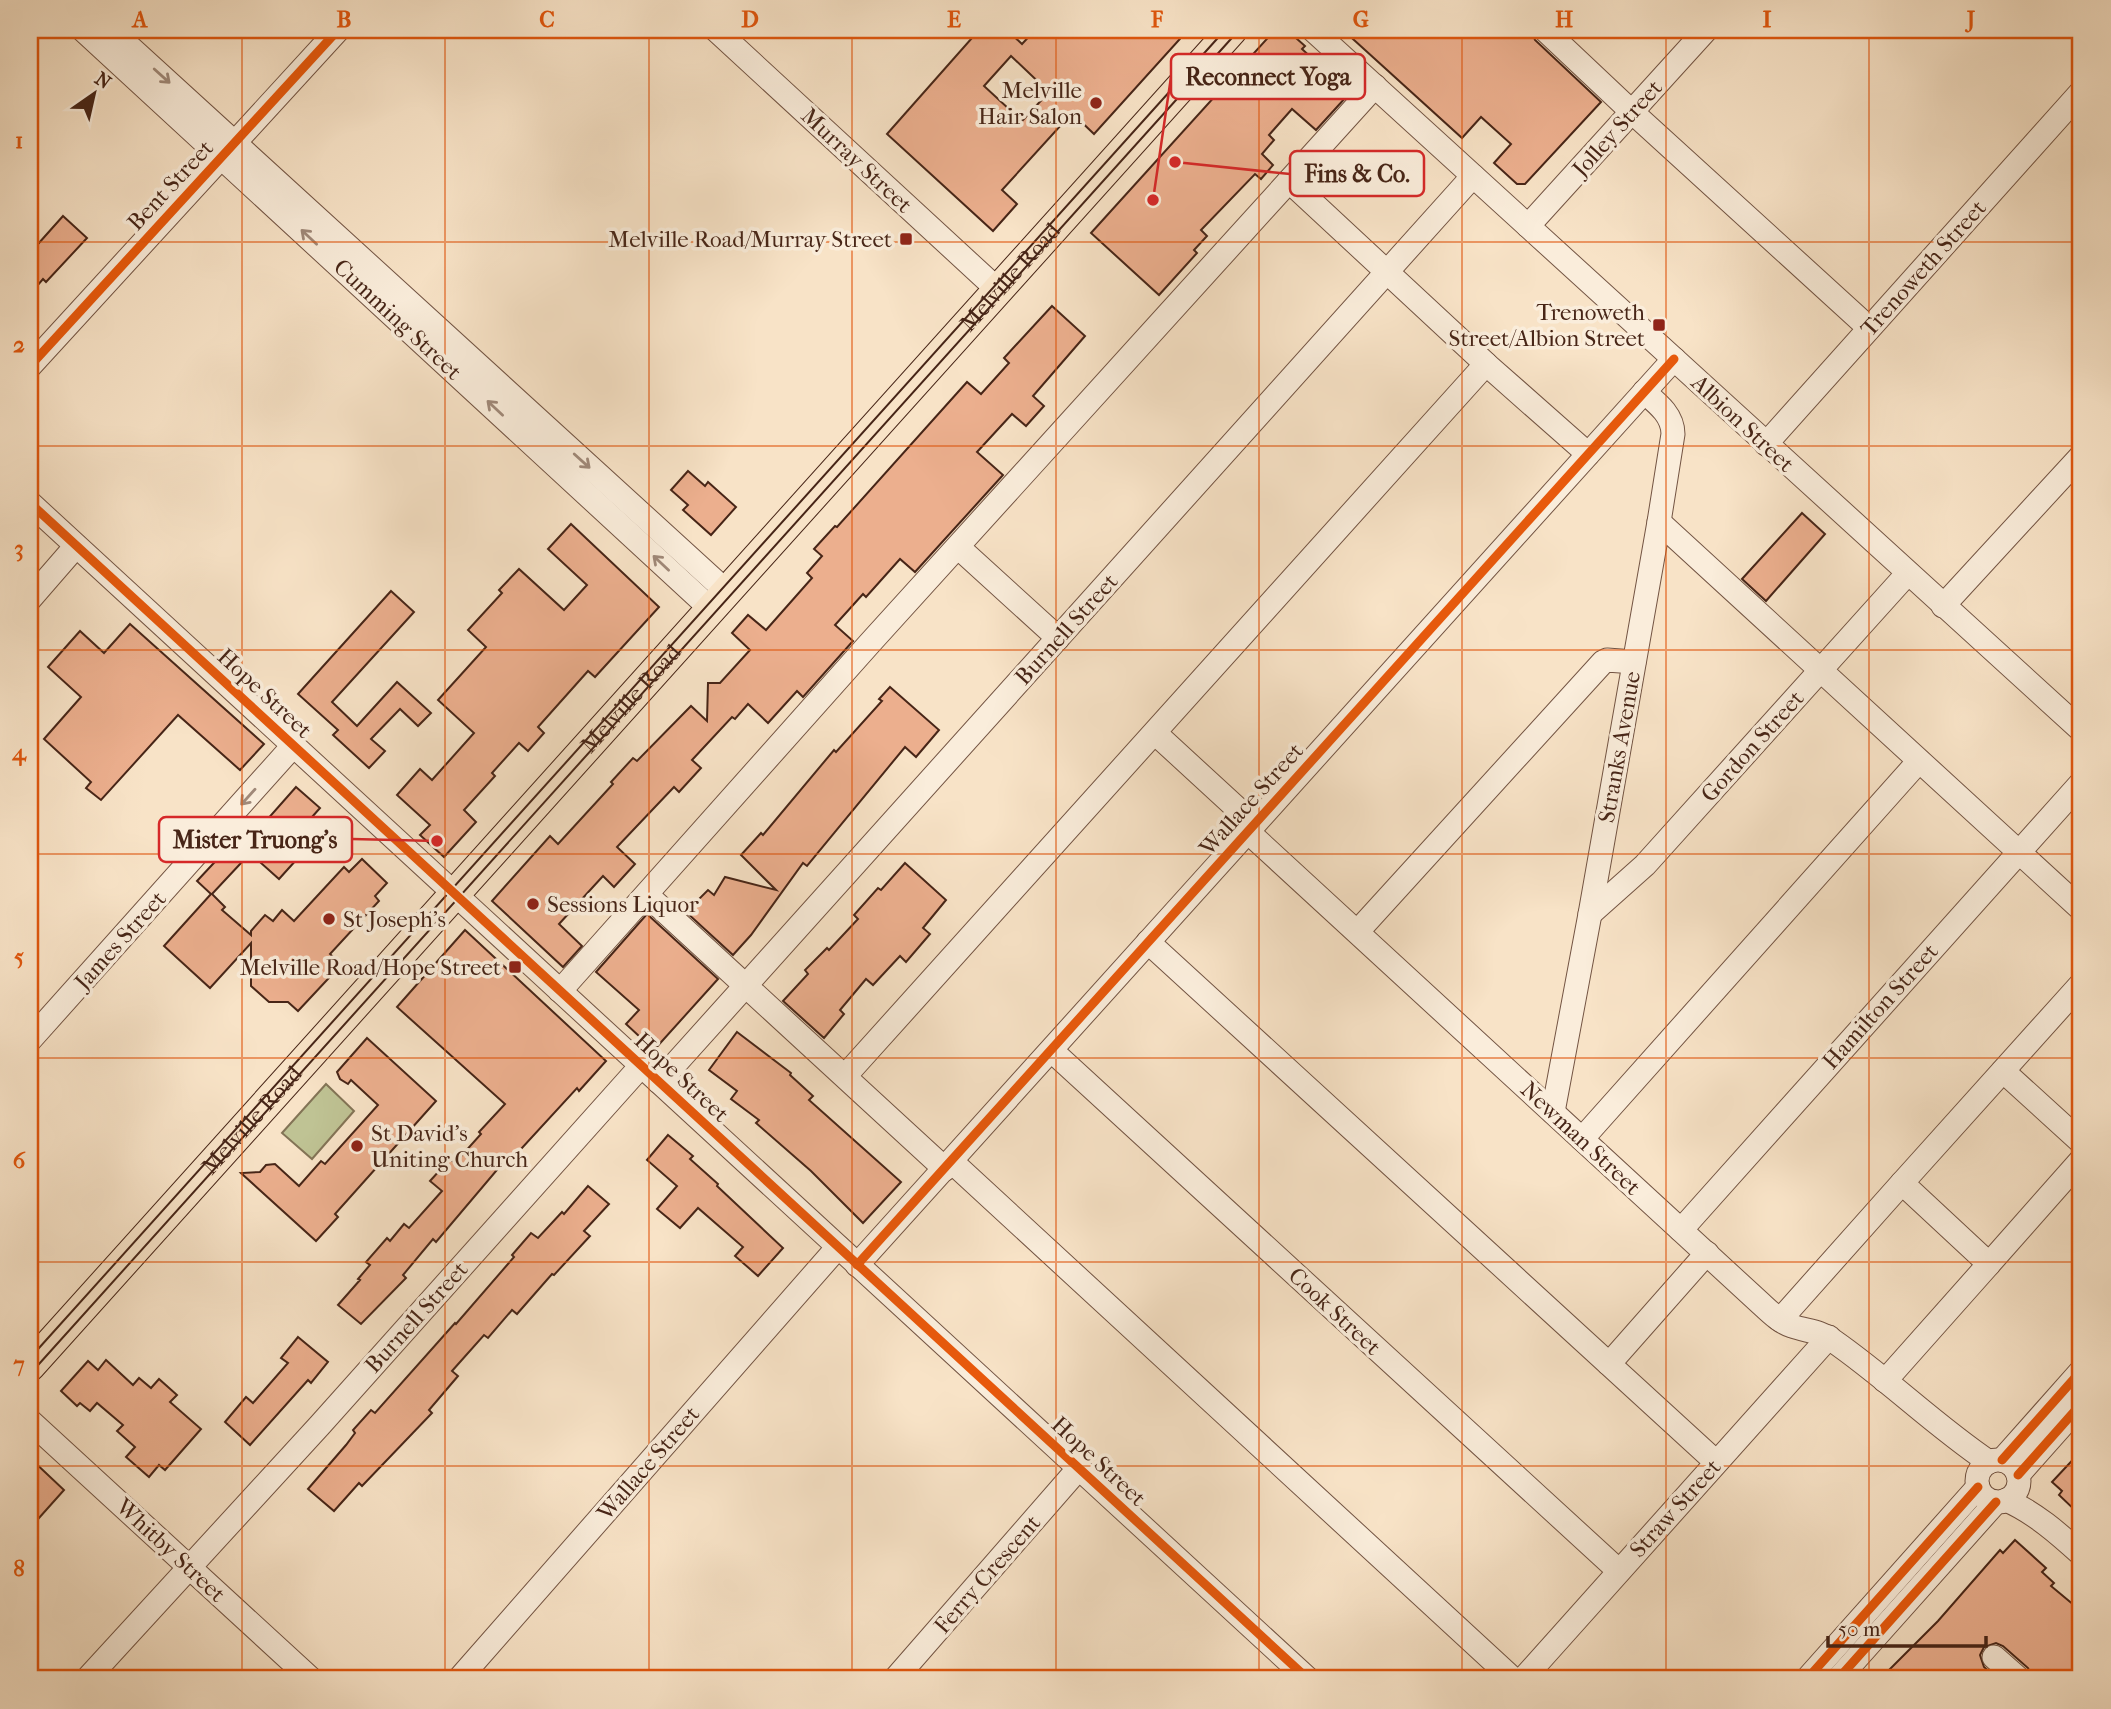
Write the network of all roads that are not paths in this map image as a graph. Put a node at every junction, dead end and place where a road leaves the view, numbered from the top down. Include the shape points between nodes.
1 (338, 30) edge
2 (716, 30) edge
3 (1232, 30) edge
4 (1313, 30) edge
5 (1545, 30) edge
6 (1706, 30) edge
7 (97, 32) edge
8 (1375, 86) junction
9 (2081, 92) edge
10 (1632, 111) junction
11 (228, 149) junction
12 (1473, 176) junction
13 (1289, 181) junction
14 (1528, 226) junction
15 (1387, 272) junction
16 (998, 290) junction
17 (1869, 328) junction
18 (1674, 359) junction
19 (1486, 364) junction
20 (30, 366) edge
21 (1644, 392) junction
22 (1766, 444) junction
23 (1588, 454) junction
24 (2081, 456) edge
25 (30, 503) edge
26 (1660, 522) junction
27 (76, 546) junction
28 (958, 547) junction
29 (1908, 573) junction
30 (30, 599) edge
31 (719, 601) junction
32 (1944, 606) junction
33 (1058, 638) junction
34 (1634, 662) junction
35 (1820, 670) junction
36 (2081, 730) edge
37 (1155, 733) junction
38 (293, 746) junction
39 (1919, 761) junction
40 (2081, 783) edge
41 (1251, 827) junction
42 (2019, 852) junction
43 (454, 894) junction
44 (647, 895) junction
45 (2081, 909) edge
46 (1590, 914) junction
47 (1358, 931) junction
48 (1147, 942) junction
49 (2081, 984) edge
50 (746, 987) junction
51 (560, 991) junction
52 (30, 1040) edge
53 (1052, 1051) junction
54 (641, 1066) junction
55 (2003, 1071) junction
56 (846, 1075) junction
57 (659, 1082) junction
58 (1553, 1112) junction
59 (1582, 1139) junction
60 (2081, 1142) edge
61 (2081, 1160) edge
62 (948, 1165) junction
63 (1902, 1184) junction
64 (1681, 1230) junction
65 (838, 1247) junction
66 (1707, 1253) junction
67 (1989, 1264) junction
68 (857, 1265) junction
69 (1780, 1320) junction
70 (1829, 1337) junction
71 (1609, 1364) junction
72 (30, 1366) edge
73 (2081, 1371) edge
74 (1885, 1381) junction
75 (2081, 1404) edge
76 (30, 1421) edge
77 (1716, 1462) junction
78 (1079, 1468) junction
79 (1998, 1481) junction
80 (2081, 1554) edge
81 (190, 1567) junction
82 (1619, 1571) junction
83 (1994, 1657) dead end
84 (91, 1678) edge
85 (311, 1679) edge
86 (459, 1679) edge
87 (895, 1679) edge
88 (1308, 1679) edge
89 (1513, 1679) edge
90 (1523, 1679) edge
91 (1807, 1679) edge
92 (1838, 1679) edge
93 (2019, 1679) edge

1 - 11 street, Bent Street
2 - 16 street, Murray Street
3 - 16 main road, Melville Road
4 - 8 street, Albion Street
5 - 10 street
6 - 10 street, Jolley Street
7 - 11 street, Cumming Street
8 - 12 street, Albion Street
8 - 13 street
9 - 17 street, Trenoweth Street
10 - 14 street, Jolley Street
10 - 17 street
11 - 20 street, Bent Street
11 - 31 street, Cumming Street
12 - 14 street, Albion Street
12 - 15 street, Burnell Street
13 - 15 street
13 - 28 street
14 - 18 street, Albion Street
15 - 19 street
15 - 33 street, Burnell Street
16 - 31 main road, Melville Road
17 - 22 street, Trenoweth Street
18 - 21 street, Wallace Street
18 - 22 street, Albion Street
19 - 23 street
19 - 37 street
21 - 23 street, Wallace Street
21 - 26 street, Stranks Avenue via 1667,414 1673,428
22 - 29 street, Albion Street
23 - 41 street, Wallace Street
24 - 32 street
25 - 27 street, Hope Street
26 - 34 street, Stranks Avenue
26 - 35 street
27 - 30 street
27 - 38 street, Hope Street
28 - 33 street
28 - 44 street
29 - 32 street, Albion Street
29 - 35 street, Gordon Street
31 - 43 main road, Melville Road
32 - 36 street, Albion Street
33 - 50 street, Burnell Street
34 - 46 street, Stranks Avenue
34 - 47 street via 1603,662
35 - 39 street
35 - 46 street, Gordon Street via 1645,864
37 - 41 street, Newman Street
37 - 56 street
38 - 43 street, Hope Street
38 -> 52 street, James Street
39 - 42 street
39 - 59 street
40 - 42 street, Hamilton Street
41 - 47 street, Newman Street
41 - 48 street, Wallace Street
42 - 45 street
42 - 64 street, Hamilton Street
43 - 51 street, Hope Street
43 - 72 main road, Melville Road
44 - 50 street
44 - 51 street
46 - 58 street, Stranks Avenue
47 - 58 street, Newman Street
48 - 53 street, Wallace Street
48 - 71 street
49 - 55 street
50 - 56 street
50 - 57 street, Burnell Street
51 - 54 street, Hope Street
53 - 62 street, Wallace Street
53 - 82 street, Cook Street
54 - 57 street, Hope Street
54 - 81 street, Burnell Street
55 - 60 street
55 - 63 street
56 - 62 street
57 - 65 street, Hope Street
58 - 59 street, Newman Street
59 - 64 street, Newman Street
61 - 67 street
62 - 68 street, Wallace Street
62 - 89 street
63 - 67 street
63 - 69 street
64 - 66 street, Newman Street
65 - 68 street, Hope Street
65 - 86 street, Wallace Street
66 - 69 street, Newman Street
66 - 71 street
67 - 74 street
68 - 78 street, Hope Street
69 - 70 street, Newman Street
70 - 74 street, Newman Street
70 - 77 street, Straw Street
71 - 77 street
73 - 79 street
74 - 79 street, Newman Street
75 - 79 street
76 - 81 street, Whitby Street
77 - 82 street, Straw Street
78 - 87 street, Ferry Crescent
78 - 88 street, Hope Street
79 - 80 street, Newman Street via 2018,1505
79 - 91 street
79 - 92 street
81 - 84 street, Burnell Street
81 - 85 street, Whitby Street
82 - 90 street, Straw Street
83 - 93 street

